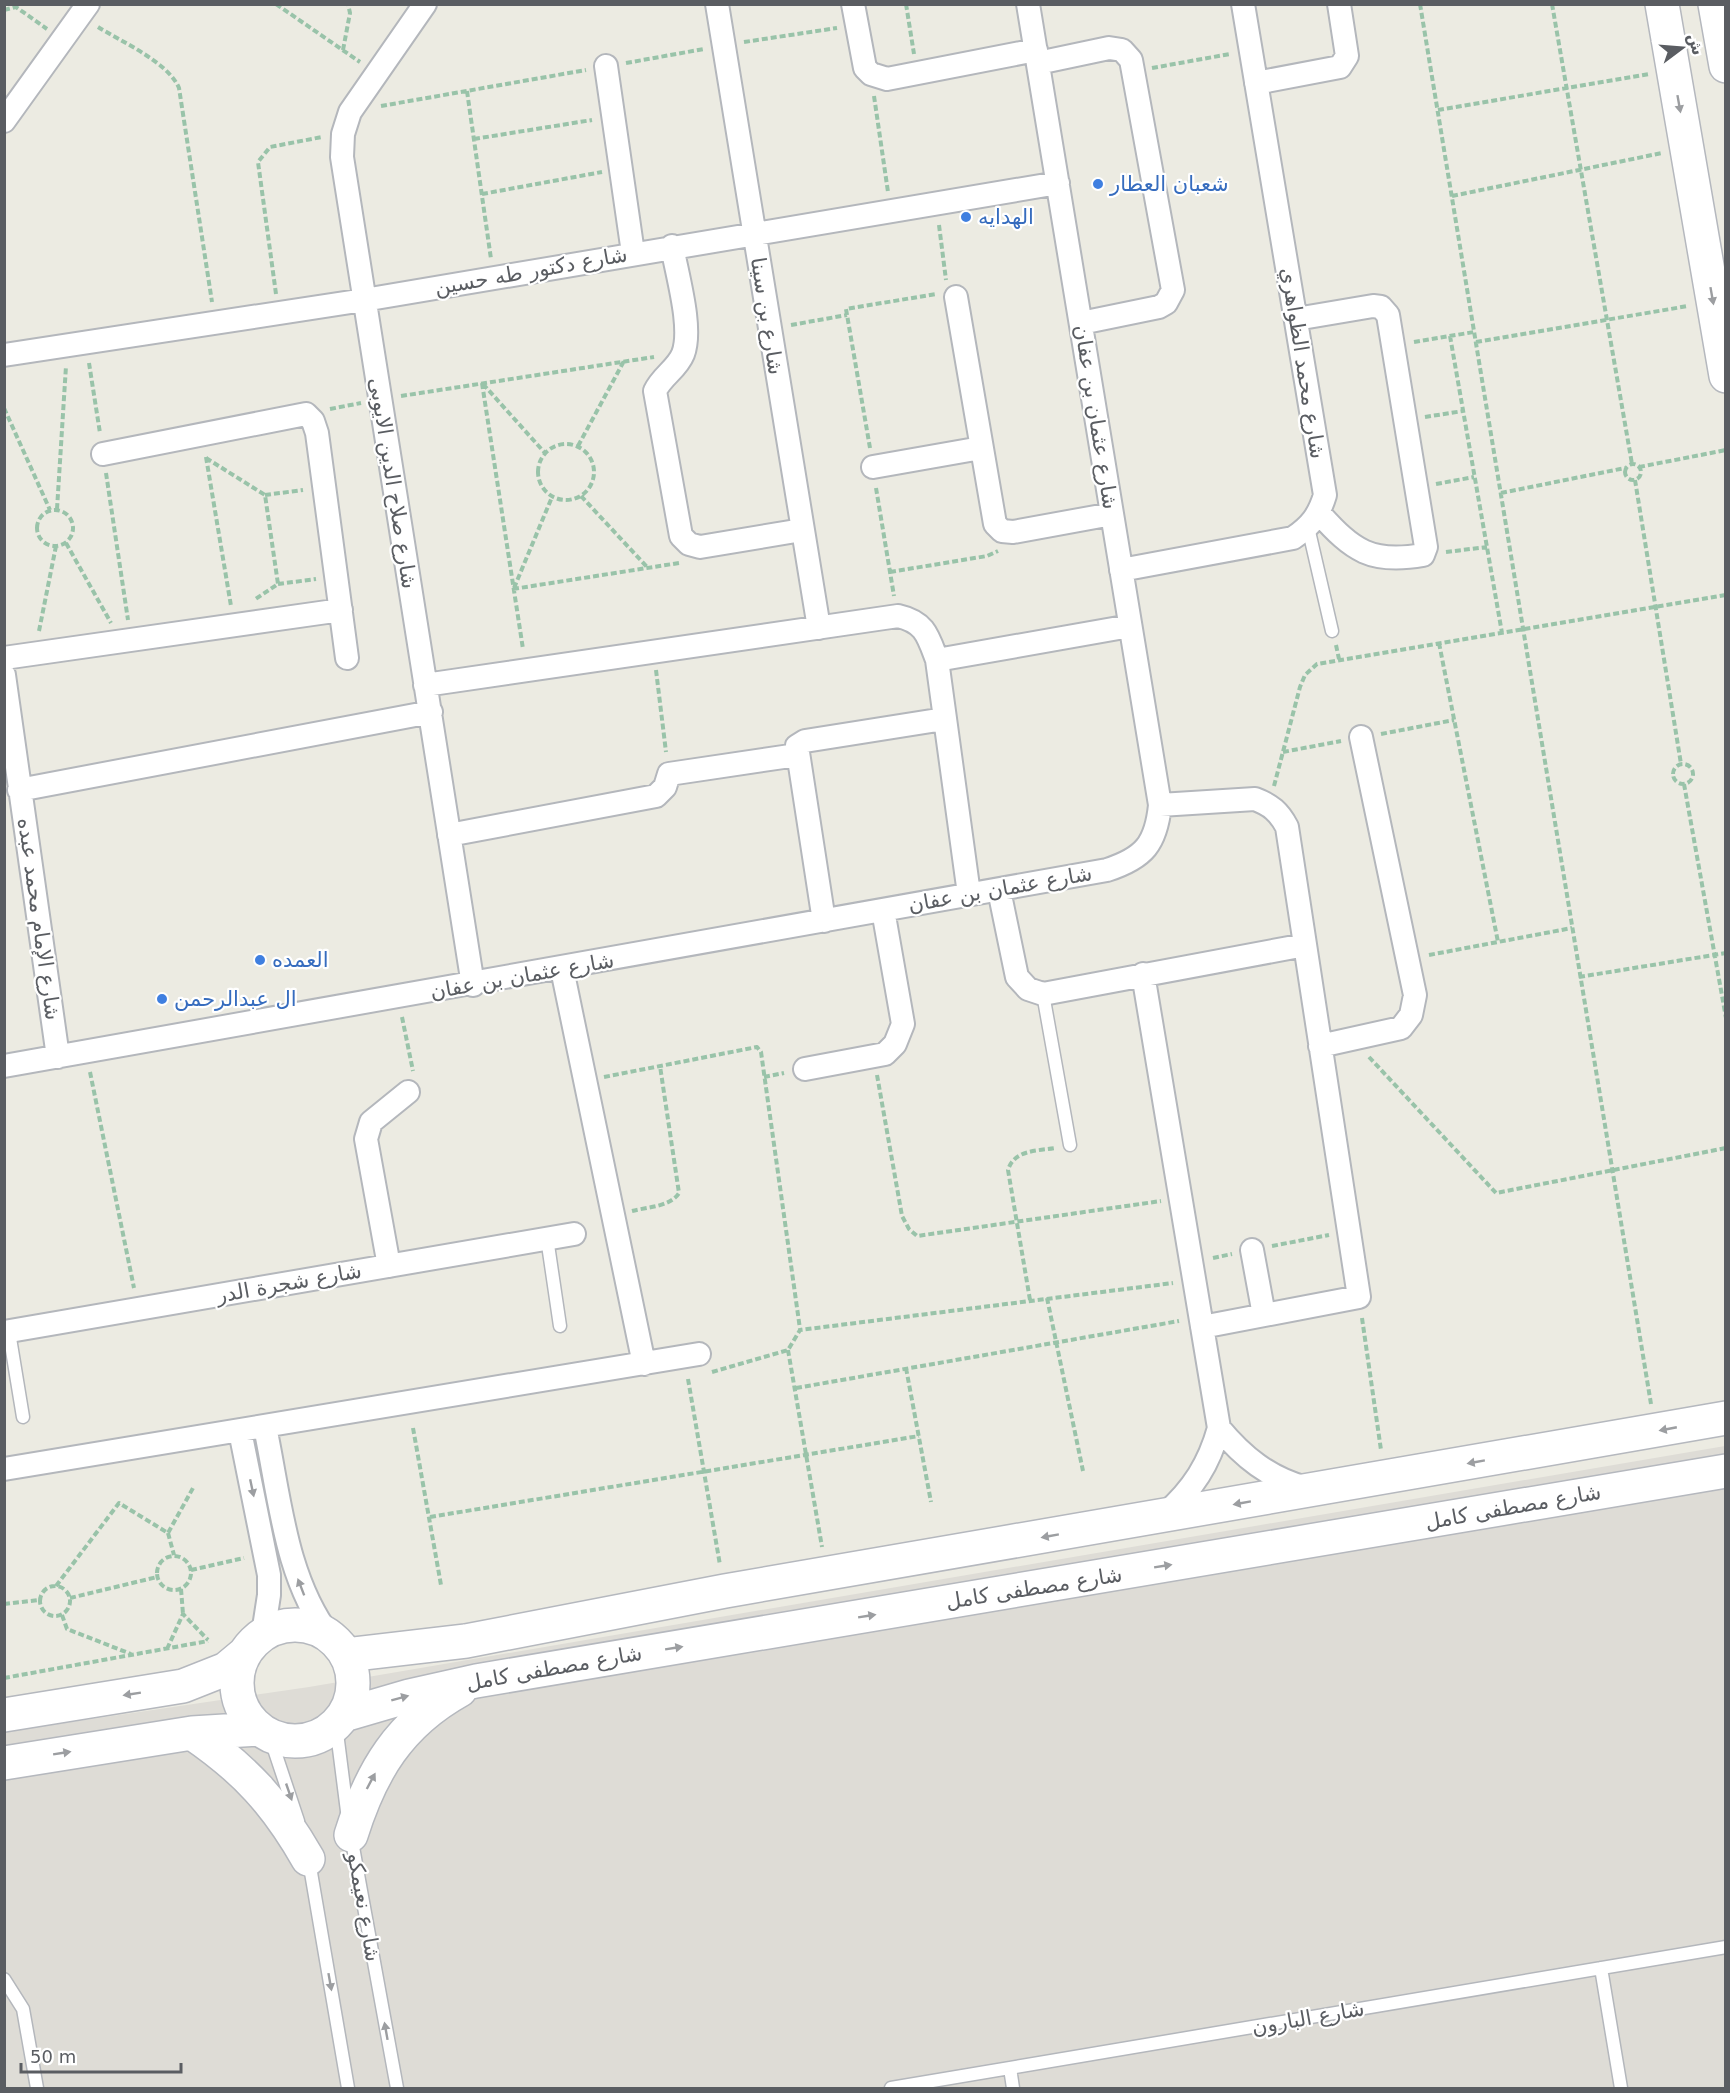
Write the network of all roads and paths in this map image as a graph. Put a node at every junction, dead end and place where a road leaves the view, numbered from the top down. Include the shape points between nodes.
1 (276, 4) edge
2 (348, 4) edge
3 (425, 4) edge
4 (717, 4) edge
5 (853, 4) edge
6 (906, 4) edge
7 (1028, 4) edge
8 (1243, 4) edge
9 (1339, 4) edge
10 (1420, 4) edge
11 (1552, 4) edge
12 (1662, 4) edge
13 (1715, 4) edge
14 (4, 10) edge
15 (84, 10) edge
16 (62, 40) junction
17 (343, 50) junction
18 (1251, 50) junction
19 (1037, 57) junction
20 (606, 66) dead end
21 (1725, 66) edge
22 (1673, 70) junction
23 (1133, 72) junction
24 (376, 73) junction
25 (917, 73) junction
26 (871, 75) junction
27 (1256, 83) junction
28 (1566, 88) junction
29 (467, 91) dead end
30 (1438, 110) junction
31 (613, 116) junction
32 (4, 121) edge
33 (343, 134) junction
34 (474, 139) junction
35 (1686, 148) junction
36 (621, 168) junction
37 (1581, 170) junction
38 (1058, 183) junction
39 (482, 194) junction
40 (1452, 196) junction
41 (936, 203) junction
42 (891, 210) junction
43 (754, 233) junction
44 (672, 246) junction
45 (633, 253) junction
46 (494, 277) junction
47 (946, 291) junction
48 (364, 300) junction
49 (1713, 302) junction
50 (279, 312) junction
51 (847, 315) junction
52 (1296, 319) junction
53 (1607, 320) junction
54 (214, 321) junction
55 (1081, 322) junction
56 (770, 329) junction
57 (1474, 332) junction
58 (1450, 336) junction
59 (1476, 342) junction
60 (76, 343) junction
61 (1393, 346) junction
62 (684, 352) junction
63 (4, 355) edge
64 (624, 361) junction
65 (1725, 376) edge
66 (482, 383) junction
67 (380, 400) junction
68 (4, 408) edge
69 (1463, 411) junction
70 (306, 414) junction
71 (1406, 420) junction
72 (202, 434) junction
73 (578, 446) junction
74 (981, 448) junction
75 (1725, 450) edge
76 (545, 453) junction
77 (103, 454) junction
78 (206, 458) junction
79 (1632, 464) junction
80 (873, 467) junction
81 (1639, 467) junction
82 (1625, 468) junction
83 (1474, 477) junction
84 (1635, 480) junction
85 (324, 487) junction
86 (1418, 487) junction
87 (1501, 493) junction
88 (266, 495) junction
89 (581, 496) junction
90 (552, 497) junction
91 (57, 509) junction
92 (50, 510) junction
93 (1112, 514) junction
94 (1314, 520) junction
95 (802, 530) junction
96 (1013, 532) junction
97 (66, 543) junction
98 (56, 546) junction
99 (700, 547) junction
100 (1487, 547) junction
101 (1423, 555) junction
102 (648, 568) junction
103 (1121, 570) junction
104 (890, 572) junction
105 (336, 577) junction
106 (278, 584) junction
107 (513, 590) junction
108 (1725, 595) edge
109 (1656, 607) junction
110 (340, 610) junction
111 (898, 616) junction
112 (234, 620) junction
113 (1130, 626) junction
114 (819, 628) junction
115 (1523, 629) junction
116 (1332, 631) dead end
117 (1502, 633) junction
118 (126, 641) junction
119 (1439, 643) junction
120 (654, 652) junction
121 (34, 654) junction
122 (4, 658) edge
123 (347, 658) dead end
124 (937, 660) junction
125 (526, 670) junction
126 (5, 684) edge
127 (425, 685) junction
128 (430, 712) junction
129 (944, 719) junction
130 (1361, 737) dead end
131 (797, 755) junction
132 (1682, 764) junction
133 (669, 774) junction
134 (1684, 784) junction
135 (19, 790) junction
136 (1269, 804) junction
137 (1160, 806) junction
138 (449, 836) junction
139 (999, 890) junction
140 (969, 894) junction
141 (883, 910) junction
142 (824, 921) junction
143 (1572, 928) junction
144 (1498, 942) junction
145 (1305, 945) junction
146 (1725, 953) edge
147 (1714, 955) junction
148 (1407, 958) junction
149 (562, 969) junction
150 (1143, 974) junction
151 (1579, 977) junction
152 (473, 985) junction
153 (1043, 994) junction
154 (399, 998) junction
155 (1725, 1018) edge
156 (1352, 1039) junction
157 (1320, 1046) junction
158 (86, 1052) junction
159 (873, 1056) junction
160 (58, 1057) junction
161 (4, 1066) edge
162 (660, 1066) junction
163 (805, 1069) dead end
164 (586, 1081) junction
165 (408, 1092) joint
166 (1070, 1145) joint
167 (1725, 1148) edge
168 (1612, 1170) junction
169 (1181, 1198) junction
170 (613, 1215) junction
171 (1016, 1221) junction
172 (574, 1234) dead end
173 (547, 1238) junction
174 (1252, 1250) dead end
175 (389, 1266) junction
176 (1194, 1281) junction
177 (1359, 1297) junction
178 (1047, 1298) junction
179 (1030, 1300) junction
180 (138, 1309) junction
181 (1264, 1315) junction
182 (1201, 1322) junction
183 (560, 1326) dead end
184 (800, 1330) junction
185 (7, 1332) edge
186 (1056, 1342) junction
187 (788, 1350) junction
188 (644, 1364) junction
189 (702, 1367) junction
190 (906, 1368) junction
191 (796, 1388) junction
192 (23, 1417) dead end
193 (1725, 1418) edge
194 (265, 1427) junction
195 (413, 1428) dead end
196 (1219, 1428) junction
197 (240, 1431) junction
198 (1655, 1432) junction
199 (919, 1436) junction
200 (807, 1455) junction
201 (4, 1469) edge
202 (1083, 1471) dead end
203 (1725, 1471) edge
204 (702, 1472) junction
205 (1385, 1478) junction
206 (193, 1488) dead end
207 (1317, 1490) junction
208 (931, 1502) dead end
209 (430, 1517) junction
210 (1161, 1517) junction
211 (168, 1533) junction
212 (174, 1556) junction
213 (244, 1557) dead end
214 (191, 1570) junction
215 (826, 1574) junction
216 (157, 1576) junction
217 (441, 1585) dead end
218 (56, 1586) junction
219 (181, 1589) junction
220 (725, 1591) junction
221 (70, 1598) junction
222 (39, 1600) junction
223 (4, 1604) edge
224 (183, 1614) junction
225 (62, 1615) junction
226 (253, 1644) junction
227 (338, 1646) junction
228 (436, 1646) junction
229 (167, 1649) junction
230 (133, 1655) junction
231 (4, 1678) edge
232 (476, 1681) junction
233 (442, 1688) junction
234 (167, 1689) junction
235 (4, 1715) edge
236 (340, 1720) junction
237 (264, 1733) junction
238 (184, 1734) junction
239 (4, 1763) edge
240 (351, 1835) junction
241 (309, 1859) junction
242 (1725, 1947) edge
243 (1601, 1968) junction
244 (4, 1979) edge
245 (1010, 2068) junction
246 (37, 2088) edge
247 (348, 2088) edge
248 (397, 2088) edge
249 (891, 2088) edge
250 (1013, 2088) edge
251 (1621, 2088) edge

1 - 17 path
2 - 17 path
3 - 24 street, شارع صلاح الدين الايوبى
4 - 43 street, شارع بن سينا
5 - 26 street via 862,59
6 - 25 path
7 - 19 street, شارع عثمان بن عفان
8 - 18 street, شارع محمد الظواهري
9 - 27 street via 1347,56 1340,67
10 - 30 path
11 - 28 path
12 - 22 street
13 - 21 street
14 - 16 path via 16,7
15 - 16 street
15 - 54 path via 174,77 181,98
16 - 32 street
17 - 24 path
18 - 23 path
18 - 27 street, شارع محمد الظواهري
19 - 23 street via 1109,48 1122,50 1131,60
19 - 25 street
19 - 38 street, شارع عثمان بن عفان
20 - 31 street
22 - 28 path
22 -> 35 street
23 - 55 street via 1173,290 1159,307
24 - 33 street, شارع صلاح الدين الايوبى via 350,112
25 - 26 street via 887,79
26 - 42 path
27 - 52 street, شارع محمد الظواهري
28 - 30 path
28 - 37 path
29 - 34 path
30 - 40 path
31 - 34 path
31 - 36 street
33 - 48 street, شارع صلاح الدين الايوبى via 342,157
33 - 50 path via 270,147 258,162
34 - 39 path
35 - 37 path
35 -> 49 street
36 - 39 path
36 - 45 street
37 - 40 path
37 - 53 path
38 - 41 street, شارع دكتور طه حسين
38 - 55 street, شارع عثمان بن عفان
39 - 46 path
40 - 57 path
41 - 42 street, شارع دكتور طه حسين
41 - 47 path
42 - 43 street, شارع دكتور طه حسين
43 - 44 street, شارع دكتور طه حسين
43 - 56 street, شارع بن سينا
44 - 45 street, شارع دكتور طه حسين
44 - 62 street via 687,335
45 - 46 street, شارع دكتور طه حسين
46 - 48 street, شارع دكتور طه حسين
47 - 51 path via 846,309
47 - 74 street
48 - 50 street, شارع دكتور طه حسين
48 - 67 street, شارع صلاح الدين الايوبى
49 - 53 path
49 - 65 street
50 - 54 street, شارع دكتور طه حسين
51 - 56 path
51 - 80 path
52 - 61 street via 1381,307 1388,315
52 - 94 street, شارع محمد الظواهري via 1325,495
53 - 59 path
53 - 79 path
54 - 60 street, شارع دكتور طه حسين
55 - 93 street, شارع عثمان بن عفان
56 - 95 street, شارع بن سينا
57 - 58 path
57 - 59 path
58 - 61 path
58 - 69 path
59 - 87 path
60 - 63 street, شارع دكتور طه حسين
60 - 77 path
60 - 91 path
61 - 71 street
62 - 64 path
62 - 99 street via 655,391 677,525 689,544
64 - 66 path
64 - 73 path
66 - 67 path
66 - 76 path
66 - 107 path
67 - 70 path
67 - 127 street, شارع صلاح الدين الايوبى
68 - 92 path
69 - 71 path
69 - 83 path
70 - 72 street
70 - 85 street via 317,433
71 - 86 street
72 - 77 street
72 - 78 path
73 - 76 path via 560,444
73 - 89 path via 592,460 594,470 589,489
74 - 80 street
74 - 96 street via 995,524 1002,531
75 - 81 path
76 - 90 path via 538,477
77 - 118 path
78 - 88 path
78 - 112 path
79 - 81 path
79 - 82 path
80 - 104 path
81 - 84 path via 1641,475
82 - 84 path via 1625,476
82 - 87 path
83 - 86 path
83 - 100 path
84 - 109 path
85 - 88 path
85 - 105 street
86 - 101 street via 1426,538
87 - 115 path
88 - 106 path
89 - 90 path via 561,500
89 - 102 path
90 - 107 path
91 - 92 path
91 - 97 path via 70,516 73,523
92 - 98 path via 43,514 37,527 42,541
93 - 96 street
93 - 103 street, شارع عثمان بن عفان
94 - 101 street via 1372,556 1391,559
94 - 103 street via 1293,538
94 - 116 lane
95 - 99 street
95 - 114 street, شارع بن سينا
96 - 104 path via 1008,543 987,556
97 - 98 path
97 - 118 path
98 - 121 path
99 - 102 path via 685,561
100 - 101 path
100 - 117 path
102 - 107 path
103 - 113 street, شارع عثمان بن عفان
104 - 111 path
105 - 106 path
105 - 110 street
106 - 112 path
107 - 125 path
108 - 109 path
109 - 115 path
109 - 132 path
110 - 112 street
110 - 123 street
111 - 114 street
111 - 124 street via 915,620 928,635
112 - 118 street
113 - 124 street
113 - 137 street, شارع عثمان بن عفان
114 - 120 street
115 - 117 path
115 - 143 path
117 - 119 path
118 - 121 street
119 - 136 path via 1317,664 1305,675
119 - 144 path
120 - 125 street
120 - 133 path
121 - 122 street
124 - 129 street
125 - 127 street
126 - 135 street, شارع الإمام محمد عبده
127 - 128 street, شارع صلاح الدين الايوبى
128 - 135 street
128 - 138 street, شارع صلاح الدين الايوبى
129 - 131 street via 805,741 797,746
129 - 140 street
130 - 148 street
131 - 133 street
131 - 142 street
132 - 134 path via 1693,773 1689,783
132 - 134 path via 1673,770 1672,776
133 - 138 street via 665,787 656,796
134 - 147 path
135 - 160 street, شارع الإمام محمد عبده
136 - 137 street via 1255,799
136 - 145 street via 1287,827
137 - 139 street, شارع عثمان بن عفان via 1157,828 1147,849 1129,863
138 - 152 street, شارع صلاح الدين الايوبى
139 - 140 street, شارع عثمان بن عفان
139 - 153 street via 1017,977 1028,989
140 - 141 street, شارع عثمان بن عفان
141 - 142 street, شارع عثمان بن عفان
141 - 159 street via 903,1024 895,1044 885,1054
142 - 149 street, شارع عثمان بن عفان
143 - 144 path
143 - 151 path
144 - 148 path
145 - 150 street
145 - 157 street
146 - 147 path
147 - 151 path
147 - 155 path
148 - 156 street via 1415,995 1411,1015 1401,1028
149 - 152 street, شارع عثمان بن عفان
149 - 164 street
150 - 153 street
150 - 169 street
151 - 168 path
152 - 154 street, شارع عثمان بن عفان
153 - 166 lane
154 - 158 street, شارع عثمان بن عفان
154 - 165 path via 413,1071
156 - 157 street
156 - 168 path via 1496,1192
157 - 177 street
158 - 160 street, شارع عثمان بن عفان
158 - 180 path
159 - 163 street
159 - 171 path via 902,1216 909,1229 917,1236
160 - 161 street, شارع عثمان بن عفان
162 - 164 path
162 - 170 path via 679,1193 668,1203
162 - 184 path via 750,1047 761,1052
164 - 170 street
165 - 175 street via 370,1122 366,1139
166 - 171 path via 1018,1155 1011,1161 1008,1170
167 - 168 path
168 - 198 path
169 - 171 path
169 - 176 street
170 - 188 street
171 - 179 path
172 - 173 street, شارع شجرة الدر
173 - 175 street, شارع شجرة الدر
173 - 183 lane
174 - 181 street
175 - 180 street, شارع شجرة الدر
176 - 178 path
176 - 182 street
177 - 181 street
177 - 205 path
178 - 179 path
178 - 186 path
179 - 184 path
180 - 185 street, شارع شجرة الدر
181 - 182 street
182 - 186 path
182 - 196 street
184 - 187 path
185 - 192 lane
186 - 190 path
186 - 202 path
187 - 189 path
187 - 191 path
188 - 189 street
188 - 194 street
189 - 204 path via 686,1379
190 - 191 path
190 - 199 path
191 - 200 path
193 -> 198 street, شارع مصطفى كامل
194 - 197 street
227 -> 194 street via 316,1618 297,1576
195 - 209 path
196 - 207 street via 1234,1446 1271,1475
196 - 210 street via 1200,1477
197 - 201 street
197 -> 226 street via 269,1575 269,1595
198 -> 205 street, شارع مصطفى كامل
199 - 200 path
199 - 208 path
200 - 204 path
200 - 215 path
232 -> 203 street, شارع مصطفى كامل
204 - 209 path
204 - 220 path
205 - 207 street, شارع مصطفى كامل
206 - 211 path
207 -> 210 street, شارع مصطفى كامل
209 - 217 path
210 -> 215 street, شارع مصطفى كامل
211 - 212 path
211 - 218 path via 119,1503
212 - 214 path via 188,1563
212 - 216 path via 160,1562
213 - 214 path
214 - 219 path via 191,1578
215 - 220 street, شارع مصطفى كامل
216 - 219 path via 166,1588
216 - 221 path
218 - 221 path
218 - 222 path via 45,1589
219 - 224 path
220 - 228 street, شارع مصطفى كامل
221 - 225 path
222 - 223 path
222 - 225 path via 43,1612
224 - 229 path
224 - 229 path via 208,1641
225 - 230 path via 67,1629
226 - 227 street via 290,1625 304,1625
226 - 234 street via 226,1669
226 - 237 street via 238,1670 238,1694 247,1717
227 - 228 street, شارع مصطفى كامل
227 - 236 street via 353,1679 351,1698
228 - 233 street via 427,1651 421,1670 433,1685
229 - 230 path
230 - 231 path
232 - 233 street, شارع مصطفى كامل
240 -> 232 street via 363,1796 389,1751 409,1727 440,1701
236 -> 233 street, شارع مصطفى كامل
234 -> 235 street
234 - 238 street via 180,1701
236 - 237 street via 312,1740 291,1742
236 - 240 lane, شارع نعيمكو
237 - 238 street
237 -> 241 lane
239 -> 238 street
238 - 241 street via 228,1757 260,1787 287,1821
248 -> 240 lane, شارع نعيمكو
241 -> 247 lane
242 - 243 lane, شارع البارون
243 - 245 lane, شارع البارون
243 - 251 lane
244 - 246 lane via 23,2008
245 - 249 lane, شارع البارون
245 - 250 lane

